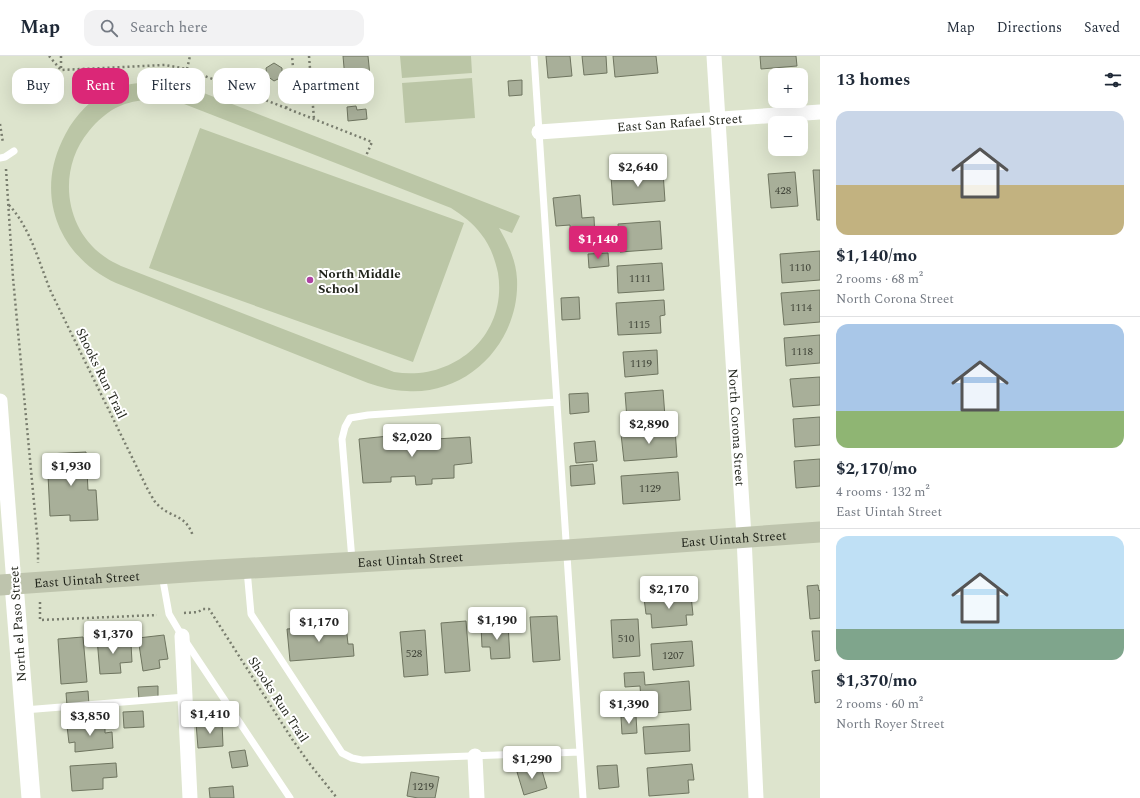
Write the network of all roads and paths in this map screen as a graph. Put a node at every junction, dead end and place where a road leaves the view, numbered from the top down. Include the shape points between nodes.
1 (49, 56) edge
2 (61, 56) edge
3 (190, 56) edge
4 (292, 56) edge
5 (309, 56) edge
6 (534, 56) edge
7 (714, 56) edge
8 (59, 68) edge
9 (61, 68) edge
10 (182, 68) edge
11 (187, 68) edge
12 (64, 70) edge
13 (205, 76) edge
14 (286, 108) junction
15 (820, 112) edge
16 (314, 118) junction
17 (719, 120) junction
18 (539, 132) junction
19 (14, 151) dead end
20 (366, 156) dead end
21 (0, 158) edge
22 (0, 402) edge
23 (557, 402) junction
24 (1, 439) edge
25 (2, 458) edge
26 (820, 532) edge
27 (193, 536) dead end
28 (744, 537) junction
29 (567, 550) junction
30 (353, 562) junction
31 (247, 568) junction
32 (162, 574) junction
33 (39, 582) junction
34 (7, 584) edge
35 (168, 614) junction
36 (182, 636) junction
37 (185, 698) junction
38 (23, 710) junction
39 (580, 752) junction
40 (475, 756) junction
41 (31, 798) edge
42 (190, 798) edge
43 (290, 798) edge
44 (336, 798) edge
45 (477, 798) edge
46 (584, 798) edge
47 (756, 798) edge

1 - 8 path
2 - 9 path
3 - 11 path
4 - 14 path via 295,88
5 - 16 path
6 - 18 lane
7 - 17 street, North Corona Street
10 - 12 path via 165,65
13 - 14 path
14 - 16 path
15 - 17 street, East San Rafael Street
16 - 20 path via 372,142
17 - 18 street, East San Rafael Street
17 - 28 street, North Corona Street
18 - 23 lane
19 - 21 lane
22 - 24 street, North el Paso Street
23 - 29 lane
23 - 30 lane via 350,418 342,439
24 - 25 street, North el Paso Street
25 - 34 street, North el Paso Street
26 - 28 main road, East Uintah Street
27 - 33 path, Shooks Run Trail via 184,520 158,505 149,492 51,292 29,237 9,205
28 - 29 main road, East Uintah Street
28 - 47 street, North Corona Street
29 - 30 main road, East Uintah Street
29 - 39 lane
30 - 31 main road, East Uintah Street
31 - 32 main road, East Uintah Street
31 - 40 lane via 251,614 342,753 362,760
32 - 33 main road, East Uintah Street
32 - 35 lane
33 - 34 main road, East Uintah Street
33 - 35 path via 40,620
34 - 38 street, North el Paso Street
35 - 36 lane
35 - 44 path, Shooks Run Trail via 209,609 296,745
36 - 37 street
36 - 43 lane
37 - 38 lane
37 - 42 street
38 - 41 street, North el Paso Street
39 - 40 lane
39 - 46 lane
40 - 45 street

